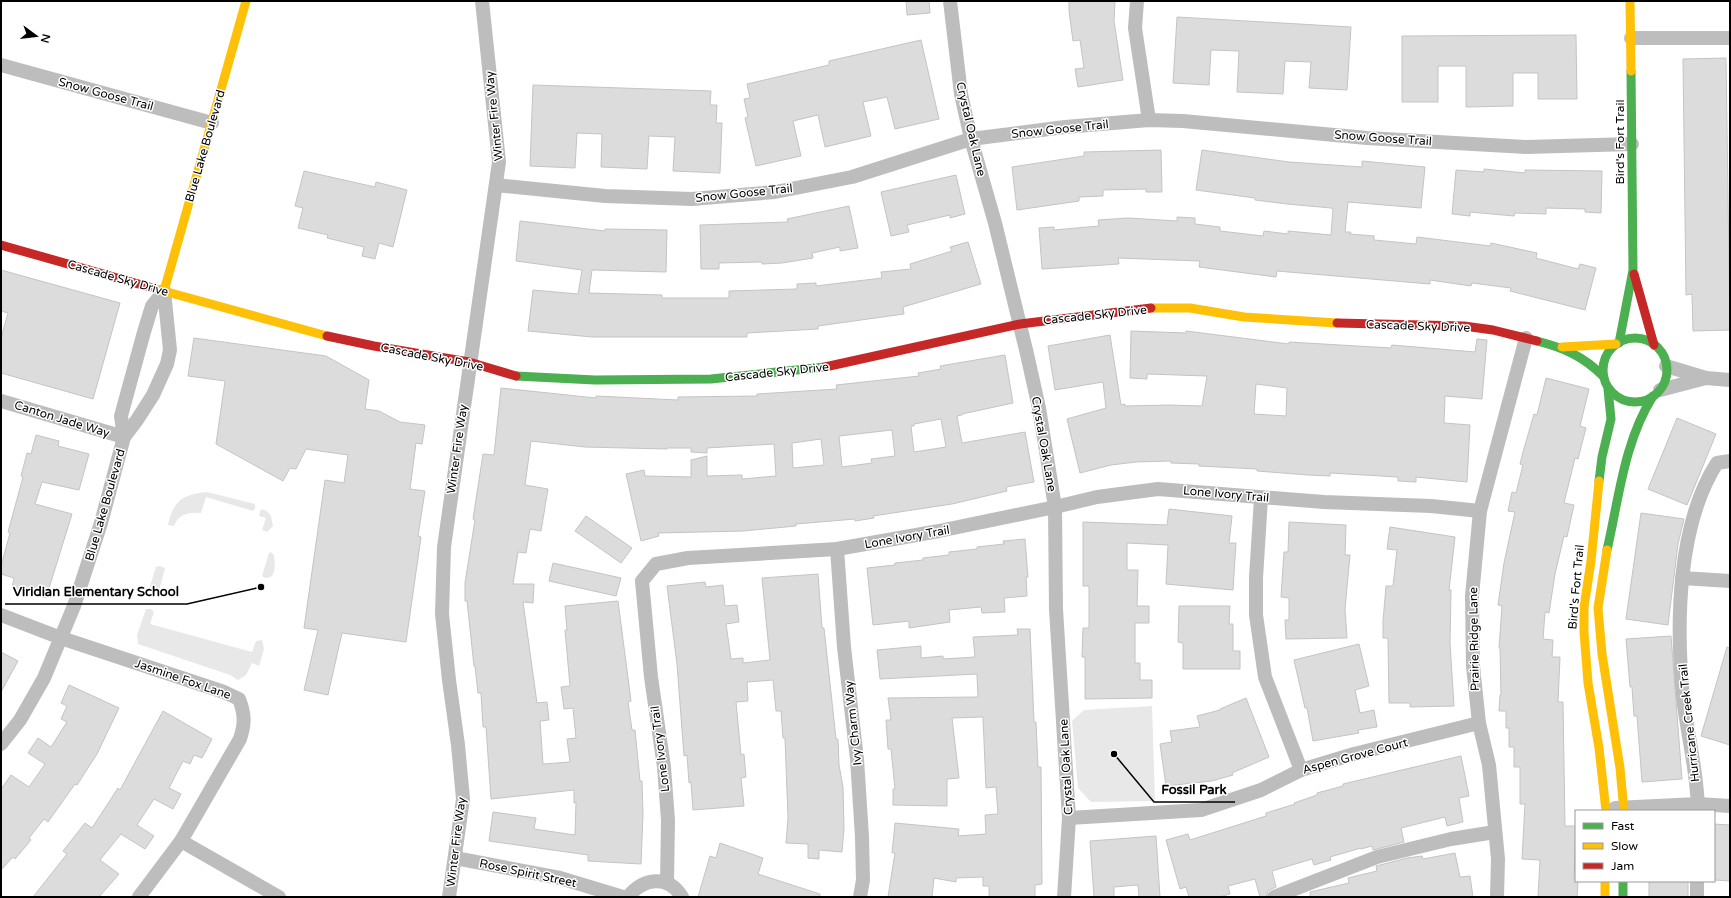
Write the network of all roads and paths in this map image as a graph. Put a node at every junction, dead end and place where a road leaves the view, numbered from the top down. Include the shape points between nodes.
1 (246, 1) edge
2 (482, 1) edge
3 (950, 1) edge
4 (1137, 1) edge
5 (1630, 1) edge
6 (1634, 1) edge
7 (1631, 13) junction
8 (1631, 38) junction
9 (1730, 38) edge
10 (1, 65) edge
11 (1149, 120) junction
12 (212, 123) junction
13 (971, 139) junction
14 (1632, 144) junction
15 (496, 185) junction
16 (1, 245) edge
17 (1633, 270) junction
18 (164, 291) junction
19 (1020, 324) junction
20 (1526, 338) junction
21 (1617, 343) junction
22 (1654, 345) junction
23 (1561, 347) junction
24 (469, 362) junction
25 (1666, 366) junction
26 (1603, 376) junction
27 (1706, 378) junction
28 (1730, 380) edge
29 (1608, 389) junction
30 (1657, 393) junction
31 (1, 401) edge
32 (124, 437) junction
33 (1730, 461) edge
34 (1261, 498) junction
35 (1055, 507) junction
36 (1480, 511) junction
37 (837, 549) junction
38 (1682, 578) junction
39 (1730, 581) edge
40 (1584, 607) junction
41 (1598, 608) junction
42 (1, 615) edge
43 (61, 638) junction
44 (1478, 723) junction
45 (1, 744) edge
46 (1301, 770) junction
47 (1730, 806) edge
48 (1698, 808) edge
49 (1606, 809) edge
50 (1624, 810) edge
51 (1069, 818) junction
52 (1495, 832) junction
53 (181, 841) junction
54 (455, 858) junction
55 (1605, 882) edge
56 (1624, 882) edge
57 (1697, 882) edge
58 (667, 883) junction
59 (139, 897) edge
60 (279, 897) edge
61 (449, 897) edge
62 (623, 897) edge
63 (628, 897) edge
64 (682, 897) edge
65 (860, 897) edge
66 (1064, 897) edge
67 (1274, 897) edge
68 (1497, 897) edge
69 (1605, 897) edge
70 (1623, 897) edge
71 (1697, 897) edge

1 - 12 street, Blue Lake Boulevard
2 - 15 street, Winter Fire Way via 499,162
3 - 13 street, Crystal Oak Lane via 961,94
4 - 11 street via 1135,28
5 - 7 street, Bird's Fort Trail
6 - 7 street, Bird's Fort Trail
7 - 8 street, Bird's Fort Trail
8 - 9 street
8 - 14 street, Bird's Fort Trail
10 - 12 street, Snow Goose Trail
11 - 13 street, Snow Goose Trail
11 - 14 street, Snow Goose Trail via 1198,122 1367,138 1526,147
12 - 18 street, Blue Lake Boulevard
13 - 15 street, Snow Goose Trail via 852,177 775,192 692,199 605,196
13 - 19 street, Crystal Oak Lane
14 - 17 street, Bird's Fort Trail
15 - 24 street, Winter Fire Way
16 - 18 street, Cascade Sky Drive
17 - 21 street, Bird's Fort Trail
17 - 22 street, Bird's Fort Trail
18 - 24 street, Cascade Sky Drive via 305,331
18 - 32 street, Blue Lake Boulevard via 152,306 128,388 121,416
18 - 32 street, Blue Lake Boulevard via 170,350 167,364 153,395
19 - 20 street, Cascade Sky Drive via 1143,308 1190,308 1244,317 1332,323 1464,326
19 - 24 street, Cascade Sky Drive via 830,366 711,379 595,380 512,376
19 - 35 street, Crystal Oak Lane via 1039,408
20 - 23 street, Cascade Sky Drive
20 - 36 street, Prairie Ridge Lane
21 - 22 street via 1636,338
21 - 23 street, Cascade Sky Drive
21 - 26 street via 1605,358
22 - 25 street via 1660,351
23 - 26 street, Cascade Sky Drive via 1590,363
24 - 54 street, Winter Fire Way via 444,547 442,614 463,799
25 - 27 street
25 - 30 street via 1666,374
26 - 29 street
27 - 28 street
27 - 30 street
29 - 30 street via 1624,401 1639,402
29 - 40 street, Bird's Fort Trail via 1612,419 1602,457
30 - 41 street, Bird's Fort Trail via 1641,415 1632,437 1606,557
31 - 32 street, Canton Jade Way
32 - 43 street, Blue Lake Boulevard via 101,523
33 - 38 street, Hurricane Creek Trail via 1717,463 1705,482 1688,534
34 - 35 street, Lone Ivory Trail via 1158,489 1097,497
34 - 36 street, Lone Ivory Trail via 1431,506
34 - 46 street via 1256,615 1265,677
35 - 37 street, Lone Ivory Trail
35 - 51 street, Crystal Oak Lane via 1056,609
36 - 44 street, Prairie Ridge Lane via 1472,596 1473,666
37 - 58 street, Lone Ivory Trail via 688,558 656,564 643,580 651,677 664,767 668,820
37 - 65 street, Ivy Charm Way via 844,647 857,759 863,880
38 - 39 street
38 - 48 street, Hurricane Creek Trail via 1680,625 1683,696
40 - 41 street
40 - 49 street, Bird's Fort Trail via 1588,683
41 - 50 street, Bird's Fort Trail
42 - 43 street, Jasmine Fox Lane
43 - 45 street, Blue Lake Boulevard via 44,678 20,720
43 - 53 street, Jasmine Fox Lane via 239,699 244,711 245,727
44 - 46 street, Aspen Grove Court
44 - 52 street, Prairie Ridge Lane via 1489,765
46 - 51 street, Aspen Grove Court via 1261,790 1201,810
47 - 48 street
48 - 50 street
49 - 50 street
51 - 66 street, Crystal Oak Lane
52 - 67 street via 1451,839 1377,857
52 - 68 street, Prairie Ridge Lane via 1498,859
53 - 59 street, Jasmine Fox Lane
53 - 60 street
54 - 61 street, Winter Fire Way
54 - 62 street, Rose Spirit Street via 560,878
55 - 69 street
56 - 70 street
57 - 71 street
58 - 63 street via 644,883 634,889
58 - 64 street

